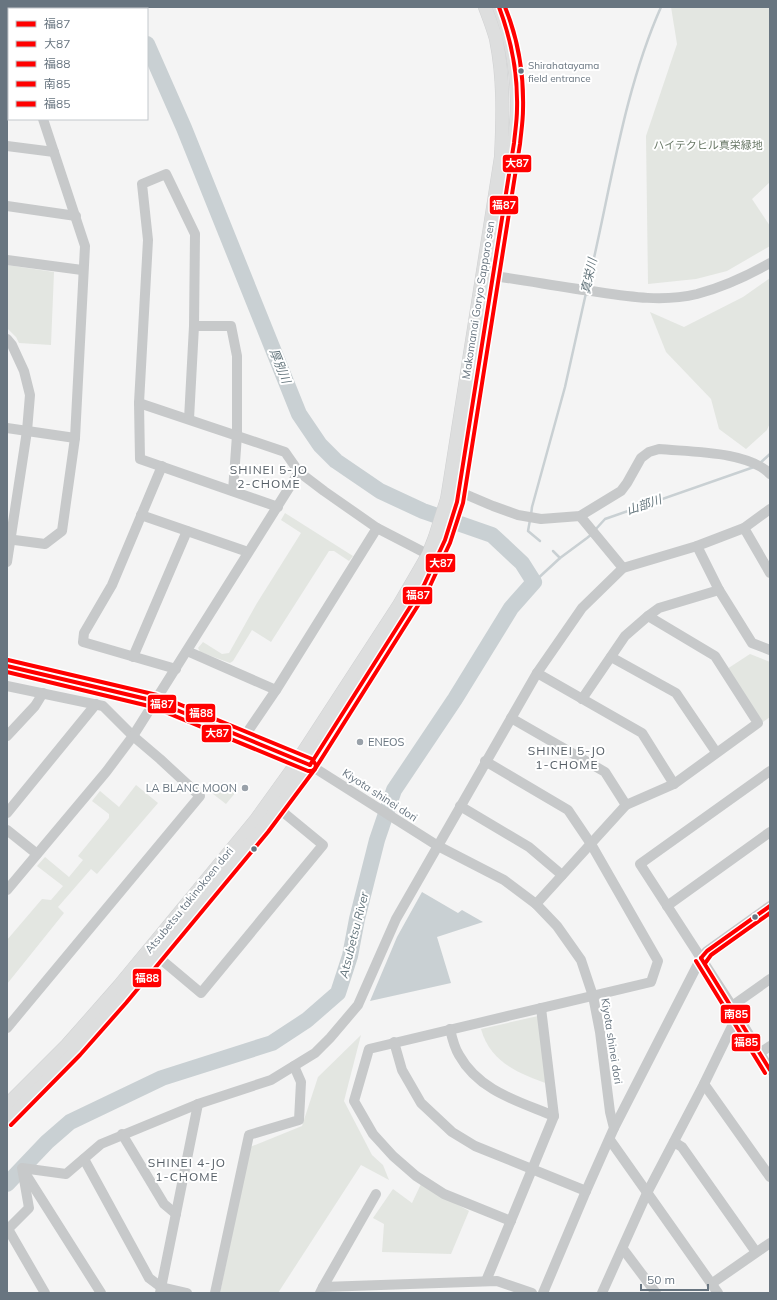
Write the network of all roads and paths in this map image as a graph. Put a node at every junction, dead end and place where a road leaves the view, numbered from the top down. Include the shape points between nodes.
1 (485, 7) edge
2 (499, 7) edge
3 (43, 120) edge
4 (7, 146) edge
5 (54, 152) junction
6 (7, 206) edge
7 (76, 216) junction
8 (7, 260) edge
9 (770, 263) edge
10 (82, 270) junction
11 (488, 275) junction
12 (194, 326) junction
13 (7, 339) edge
14 (139, 403) junction
15 (189, 419) junction
16 (7, 428) edge
17 (27, 431) junction
18 (237, 435) junction
19 (75, 438) junction
20 (162, 466) junction
21 (299, 472) junction
22 (768, 472) edge
23 (233, 491) junction
24 (453, 495) junction
25 (278, 507) junction
26 (770, 509) edge
27 (141, 515) junction
28 (582, 519) junction
29 (377, 528) junction
30 (744, 528) junction
31 (187, 531) junction
32 (9, 539) edge
33 (697, 546) junction
34 (248, 552) junction
35 (432, 557) junction
36 (7, 562) edge
37 (623, 568) junction
38 (770, 573) edge
39 (719, 590) junction
40 (648, 616) junction
41 (770, 650) edge
42 (187, 651) junction
43 (133, 657) junction
44 (611, 657) junction
45 (7, 666) edge
46 (176, 669) junction
47 (537, 673) junction
48 (7, 686) edge
49 (276, 690) junction
50 (43, 693) junction
51 (582, 699) junction
52 (155, 701) junction
53 (96, 704) junction
54 (511, 718) junction
55 (7, 736) edge
56 (133, 736) junction
57 (244, 737) junction
58 (716, 752) junction
59 (485, 761) junction
60 (305, 763) junction
61 (770, 771) edge
62 (674, 784) junction
63 (626, 805) junction
64 (460, 806) junction
65 (278, 808) junction
66 (7, 813) edge
67 (7, 830) edge
68 (770, 832) edge
69 (591, 844) junction
70 (438, 846) junction
71 (37, 854) junction
72 (562, 875) junction
73 (7, 890) edge
74 (536, 904) junction
75 (667, 906) junction
76 (770, 906) edge
77 (157, 956) junction
78 (701, 958) junction
79 (770, 979) edge
80 (593, 996) junction
81 (732, 1006) junction
82 (541, 1008) junction
83 (738, 1016) junction
84 (7, 1028) edge
85 (450, 1029) junction
86 (394, 1042) junction
87 (770, 1046) edge
88 (760, 1053) junction
89 (294, 1066) junction
90 (770, 1070) edge
91 (704, 1084) junction
92 (198, 1104) junction
93 (9, 1112) edge
94 (554, 1116) junction
95 (614, 1128) junction
96 (122, 1134) junction
97 (610, 1140) junction
98 (674, 1142) junction
99 (84, 1159) junction
100 (22, 1168) junction
101 (533, 1170) junction
102 (770, 1177) edge
103 (586, 1192) junction
104 (647, 1193) junction
105 (376, 1194) dead end
106 (176, 1214) junction
107 (511, 1221) junction
108 (8, 1230) edge
109 (770, 1243) edge
110 (623, 1249) junction
111 (756, 1252) junction
112 (486, 1281) junction
113 (456, 1282) junction
114 (712, 1284) junction
115 (393, 1289) edge
116 (161, 1290) edge
117 (322, 1290) edge
118 (45, 1293) edge
119 (101, 1293) edge
120 (187, 1293) edge
121 (215, 1293) edge
122 (451, 1293) edge
123 (532, 1293) edge
124 (543, 1293) edge
125 (602, 1293) edge
126 (656, 1293) edge
127 (718, 1293) edge

1 - 11 main road, Makomanai Goryo Sapporo sen via 495,38 500,66 503,113
2 - 11 main road, Makomanai Goryo Sapporo sen via 513,55 517,101 514,143
3 - 5 street
4 - 5 street
5 - 7 street
6 - 7 street
7 - 10 street via 85,246
8 - 10 street
9 - 11 street via 719,287 669,298 640,298
10 - 19 street
11 - 24 main road, Makomanai Goryo Sapporo sen
12 - 14 street via 195,234 166,174 142,184 148,240
12 - 15 street
12 - 18 street via 231,326 237,356
13 - 17 street via 24,370 30,395
14 - 15 street
14 - 20 street via 140,458
15 - 18 street
16 - 17 street
17 - 19 street
17 - 32 street
18 - 21 street via 285,452
18 - 23 street
19 - 32 street via 62,531 45,544
20 - 23 street
20 - 27 street
21 - 25 street
21 - 29 street
22 - 28 street via 746,460 731,456 659,449 648,452 641,458 621,491
23 - 25 street
24 - 28 street via 518,515 541,519
24 - 35 main road, Makomanai Goryo Sapporo sen
25 - 34 street
26 - 30 street
27 - 31 street
27 - 43 street via 112,586 84,633 83,642
28 - 37 street
29 - 35 street
29 - 49 street
30 - 33 street
30 - 38 street
31 - 34 street
31 - 43 street
32 - 36 street
33 - 37 street
33 - 39 street
34 - 42 street
35 - 60 main road, Makomanai Goryo Sapporo sen via 424,585
37 - 47 street via 582,608
39 - 40 street via 659,608
39 - 41 street via 752,643
40 - 44 street via 624,636
40 - 58 street via 715,656 758,723
42 - 46 street
42 - 49 street
43 - 46 street
44 - 51 street
44 - 58 street via 676,693
45 - 52 street, Kiyota shinei dori
46 - 52 street
47 - 51 street
47 - 54 street
48 - 50 street
49 - 57 street
50 - 53 street
50 - 55 street via 35,706
51 - 62 street via 642,733
52 - 56 street
52 - 57 street, Kiyota shinei dori
53 - 56 street via 103,706
53 - 66 street
54 - 59 street
54 - 63 street via 605,772
56 - 71 street
56 - 84 street via 200,796
57 - 60 street, Kiyota shinei dori
58 - 62 street
59 - 64 street
59 - 69 street via 568,810
60 - 65 main road, Atsubetsu takinokoen dori
60 - 70 street, Kiyota shinei dori
60 - 93 main road, Atsubetsu takinokoen dori via 119,986
61 - 75 street via 640,864
62 - 63 street
63 - 69 street
64 - 70 street
64 - 72 street via 528,847
65 - 77 main road, Atsubetsu takinokoen dori
65 - 77 street via 323,845 201,993
67 - 71 street
68 - 75 street
69 - 72 street
69 - 80 street via 658,961 651,982
70 - 74 street, Kiyota shinei dori via 504,880
70 - 89 street via 396,919 358,1005 330,1038 314,1053
71 - 73 street
72 - 74 street
74 - 80 street, Kiyota shinei dori via 557,926 581,960
75 - 78 street
76 - 78 street
77 - 93 main road, Atsubetsu takinokoen dori via 76,1051
78 - 81 street
78 - 95 street
79 - 81 street
80 - 82 street
80 - 95 street, Kiyota shinei dori
81 - 83 street
82 - 85 street
82 - 94 street
83 - 88 street
83 - 91 street
85 - 86 street
85 - 94 street via 459,1056 476,1078 496,1092
86 - 101 street via 402,1070 421,1103 452,1132 475,1146
86 - 107 street via 369,1049 354,1101 373,1134 416,1176 444,1194
87 - 88 street
88 - 90 street
89 - 92 street via 271,1080
89 - 121 street via 301,1082 299,1120 249,1135
91 - 98 street
91 - 102 street
92 - 96 street
92 - 106 street
94 - 101 street
95 - 97 street
96 - 99 street via 101,1144
96 - 106 street via 164,1204
97 - 103 street
97 - 104 street
98 - 104 street
98 - 111 street via 682,1147
99 - 100 street via 66,1174
99 - 116 street via 150,1278
100 - 108 street via 29,1208
100 - 119 street
101 - 103 street
101 - 107 street
103 - 124 street
104 - 110 street
104 - 114 street
105 - 117 street
106 - 116 street
107 - 112 street
108 - 118 street
109 - 111 street
110 - 125 street
110 - 126 street
111 - 114 street
112 - 113 street
112 - 123 street via 497,1281
113 - 115 street
113 - 122 street
114 - 127 street
115 - 117 street
116 - 120 street

